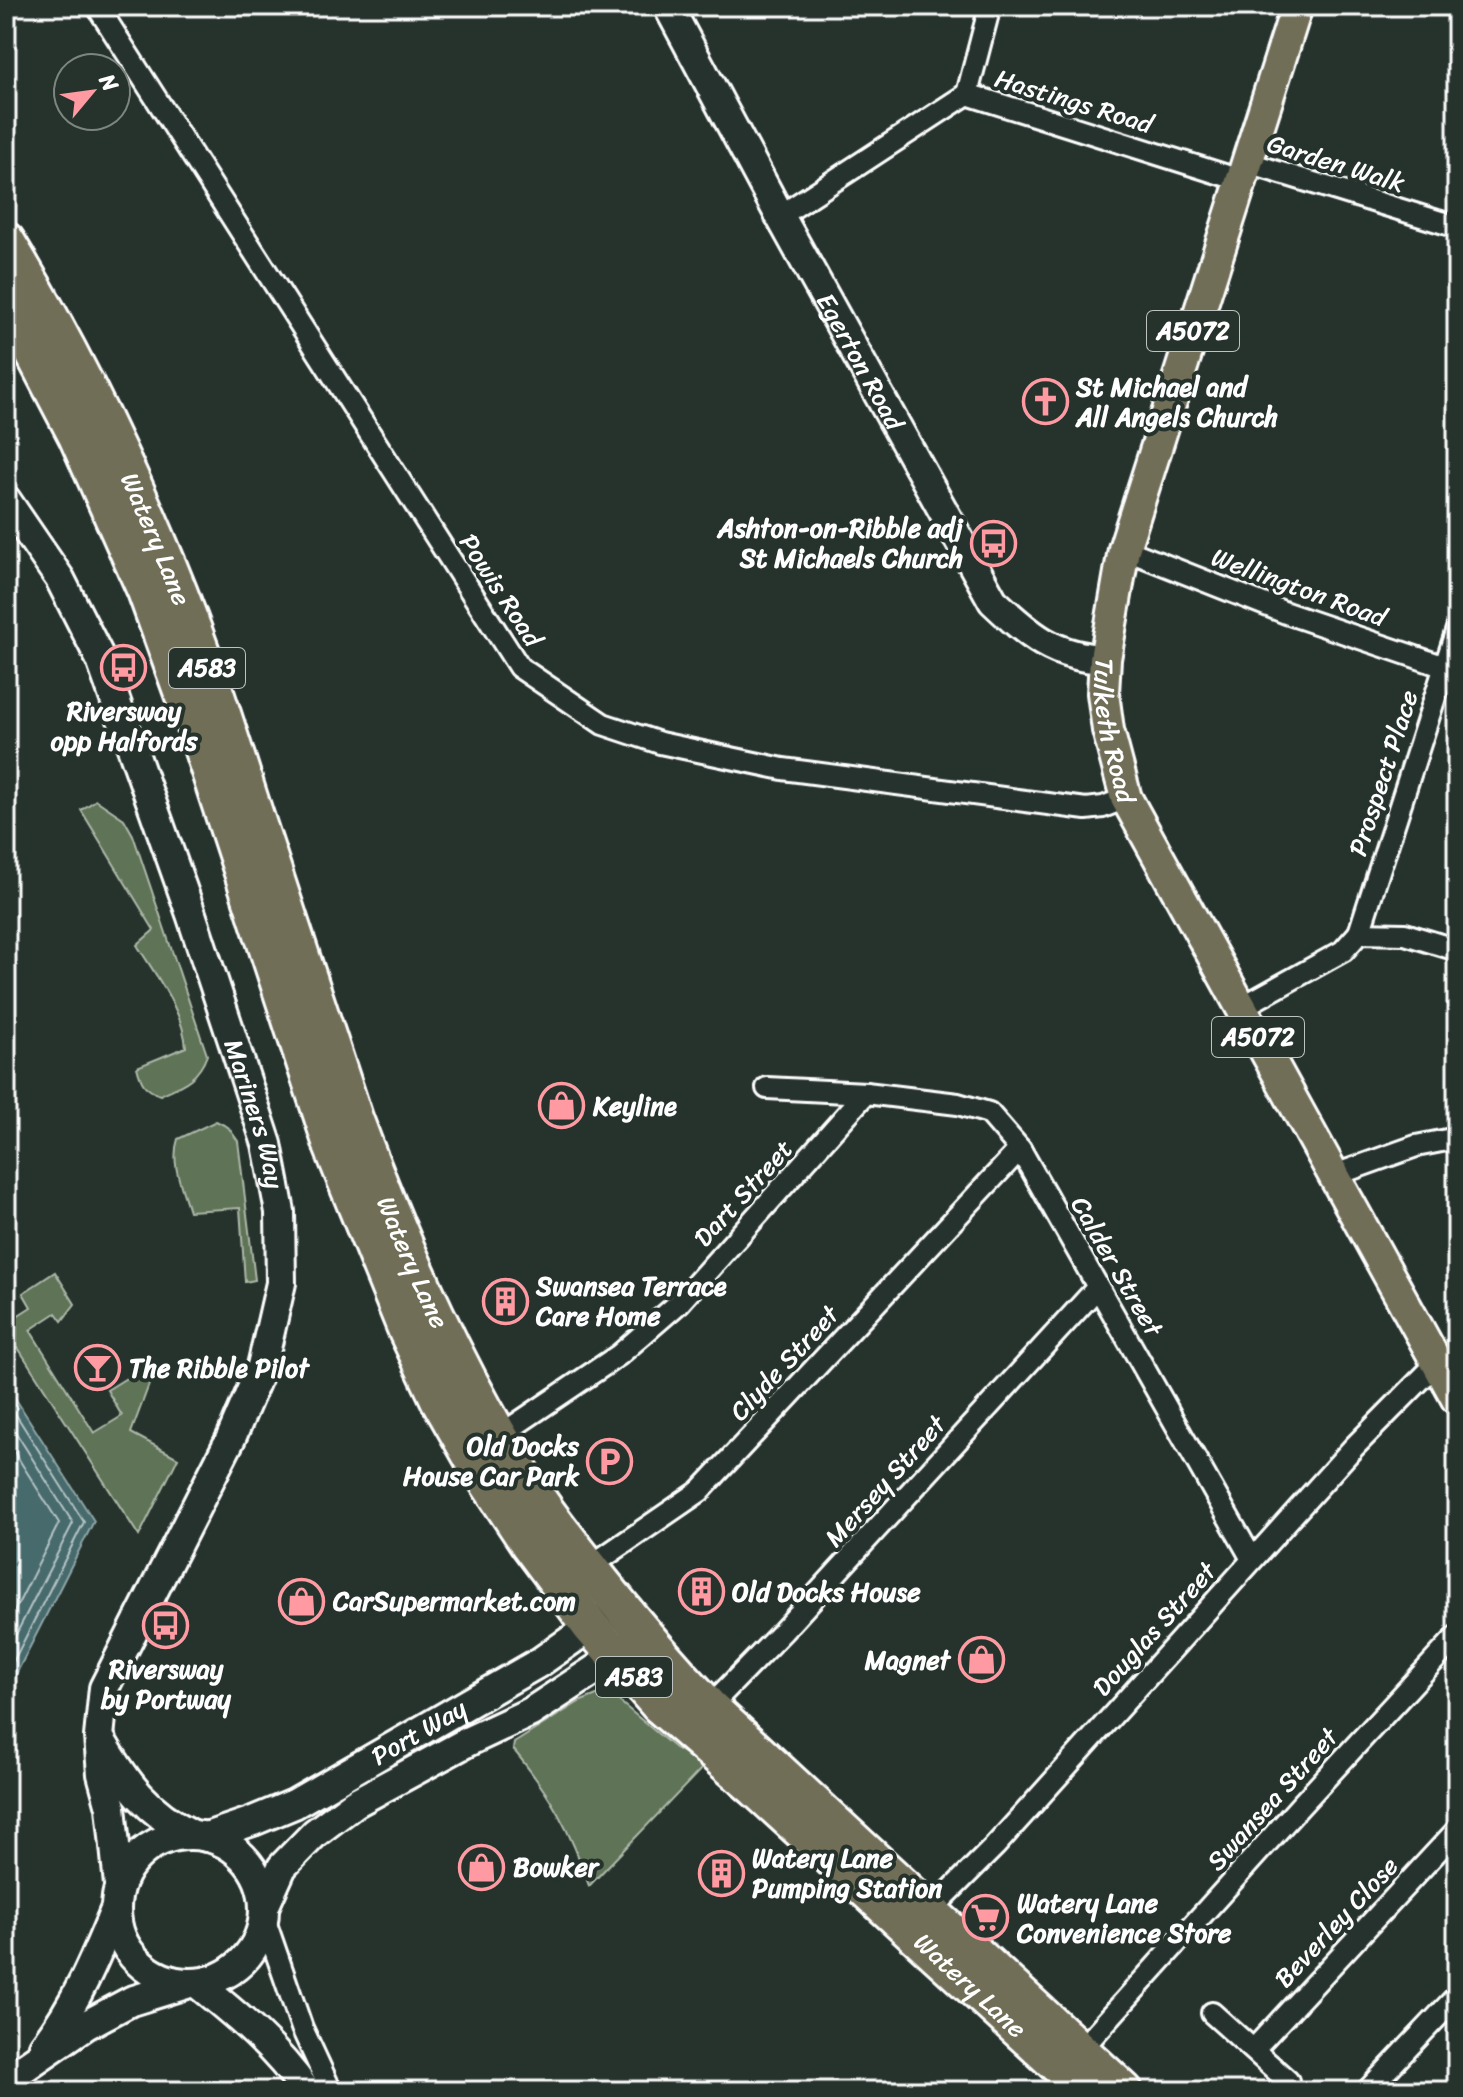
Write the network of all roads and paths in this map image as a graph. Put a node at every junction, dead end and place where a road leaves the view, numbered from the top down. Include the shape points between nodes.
1 (97, 6) edge
2 (668, 6) edge
3 (990, 6) edge
4 (1297, 6) edge
5 (967, 94) junction
6 (1243, 171) junction
7 (780, 216) junction
8 (1457, 227) edge
9 (6, 241) edge
10 (6, 300) edge
11 (6, 500) edge
12 (1124, 549) junction
13 (1457, 629) edge
14 (1105, 659) junction
15 (1451, 669) edge
16 (1126, 798) junction
17 (1359, 933) junction
18 (1457, 950) edge
19 (1242, 1007) junction
20 (767, 1088) dead end
21 (866, 1093) junction
22 (1457, 1138) edge
23 (1020, 1149) junction
24 (1335, 1175) junction
25 (1097, 1288) junction
26 (1438, 1362) junction
27 (1457, 1399) edge
28 (499, 1436) junction
29 (1252, 1559) junction
30 (575, 1577) junction
31 (605, 1616) junction
32 (1457, 1636) edge
33 (629, 1646) junction
34 (709, 1707) junction
35 (99, 1737) junction
36 (1457, 1830) edge
37 (199, 1835) junction
38 (117, 1898) junction
39 (265, 1911) junction
40 (920, 1921) junction
41 (193, 1984) junction
42 (1457, 1996) edge
43 (1212, 2013) dead end
44 (1254, 2049) junction
45 (1076, 2071) edge
46 (17, 2072) edge
47 (1288, 2081) dead end
48 (306, 2091) edge
49 (331, 2091) edge
50 (1124, 2091) edge
51 (1367, 2091) edge

1 - 16 street, Powis Road via 519,667 603,724 660,743 783,769 1086,809
2 - 7 street, Egerton Road
3 - 5 street
4 - 6 main road, Tulketh Road / A5072
5 - 6 street, Hastings Road
5 - 7 street, Hastings Road
6 - 8 street, Garden Walk
6 - 12 main road, Tulketh Road / A5072
7 - 14 street, Egerton Road via 993,601 1064,654
9 - 28 highway, Watery Lane / A583 via 82,377 169,568 376,1177 422,1284
10 - 30 highway, Watery Lane / A583 via 77,436 146,591 333,1148 407,1331 476,1464 529,1544
11 - 35 street, Mariners Way via 60,579 101,660 267,1144 280,1212 281,1283 262,1366 104,1688
12 - 14 main road, Tulketh Road / A5072
12 - 15 street, Wellington Road via 1286,613
13 - 15 street, Prospect Place
14 - 16 main road, Tulketh Road / A5072 via 1108,730
15 - 17 street, Prospect Place
16 - 19 main road, Tulketh Road / A5072
17 - 18 street via 1405,934
17 - 19 street via 1343,951
19 - 24 main road, Tulketh Road / A5072
20 - 21 street, Calder Street
21 - 23 street, Calder Street via 989,1113
21 - 28 street, Dart Street via 679,1303 619,1355
22 - 24 street via 1416,1146
23 - 25 street, Calder Street
23 - 30 street, Clyde Street via 700,1491
24 - 26 main road, Tulketh Road / A5072
25 - 29 street, Calder Street
25 - 34 street, Mersey Street
26 - 27 main road, Tulketh Road / A5072
26 - 29 street, Douglas Street
28 - 30 highway, Watery Lane / A583 via 540,1503
29 - 40 street, Douglas Street via 995,1846
30 - 31 highway, Watery Lane / A583
31 - 33 highway, Watery Lane / A583
31 - 37 street, Port Way via 540,1662 294,1804
32 - 45 street, Swansea Street via 1300,1806
33 - 34 highway, Watery Lane / A583
33 - 39 street, Port Way via 531,1712 355,1803 282,1867
33 - 40 highway, Watery Lane / A583 via 659,1705
34 - 40 highway, Watery Lane / A583
35 - 37 street via 137,1796 166,1821
35 - 38 street, Mariners Way via 111,1807
36 - 44 street, Beverley Close
37 - 38 street via 170,1837 150,1846 131,1863
37 - 39 street via 232,1847 248,1862 259,1880
38 - 41 street via 120,1936 133,1957 151,1974
38 - 46 street via 71,2007
39 - 41 street via 254,1949 240,1966
39 - 49 street via 302,2028
40 - 45 highway, Watery Lane / A583
41 - 46 street via 131,2001
41 - 48 street via 252,2027
42 - 51 street
43 - 44 street
44 - 47 street
45 - 50 highway, Watery Lane / A583

